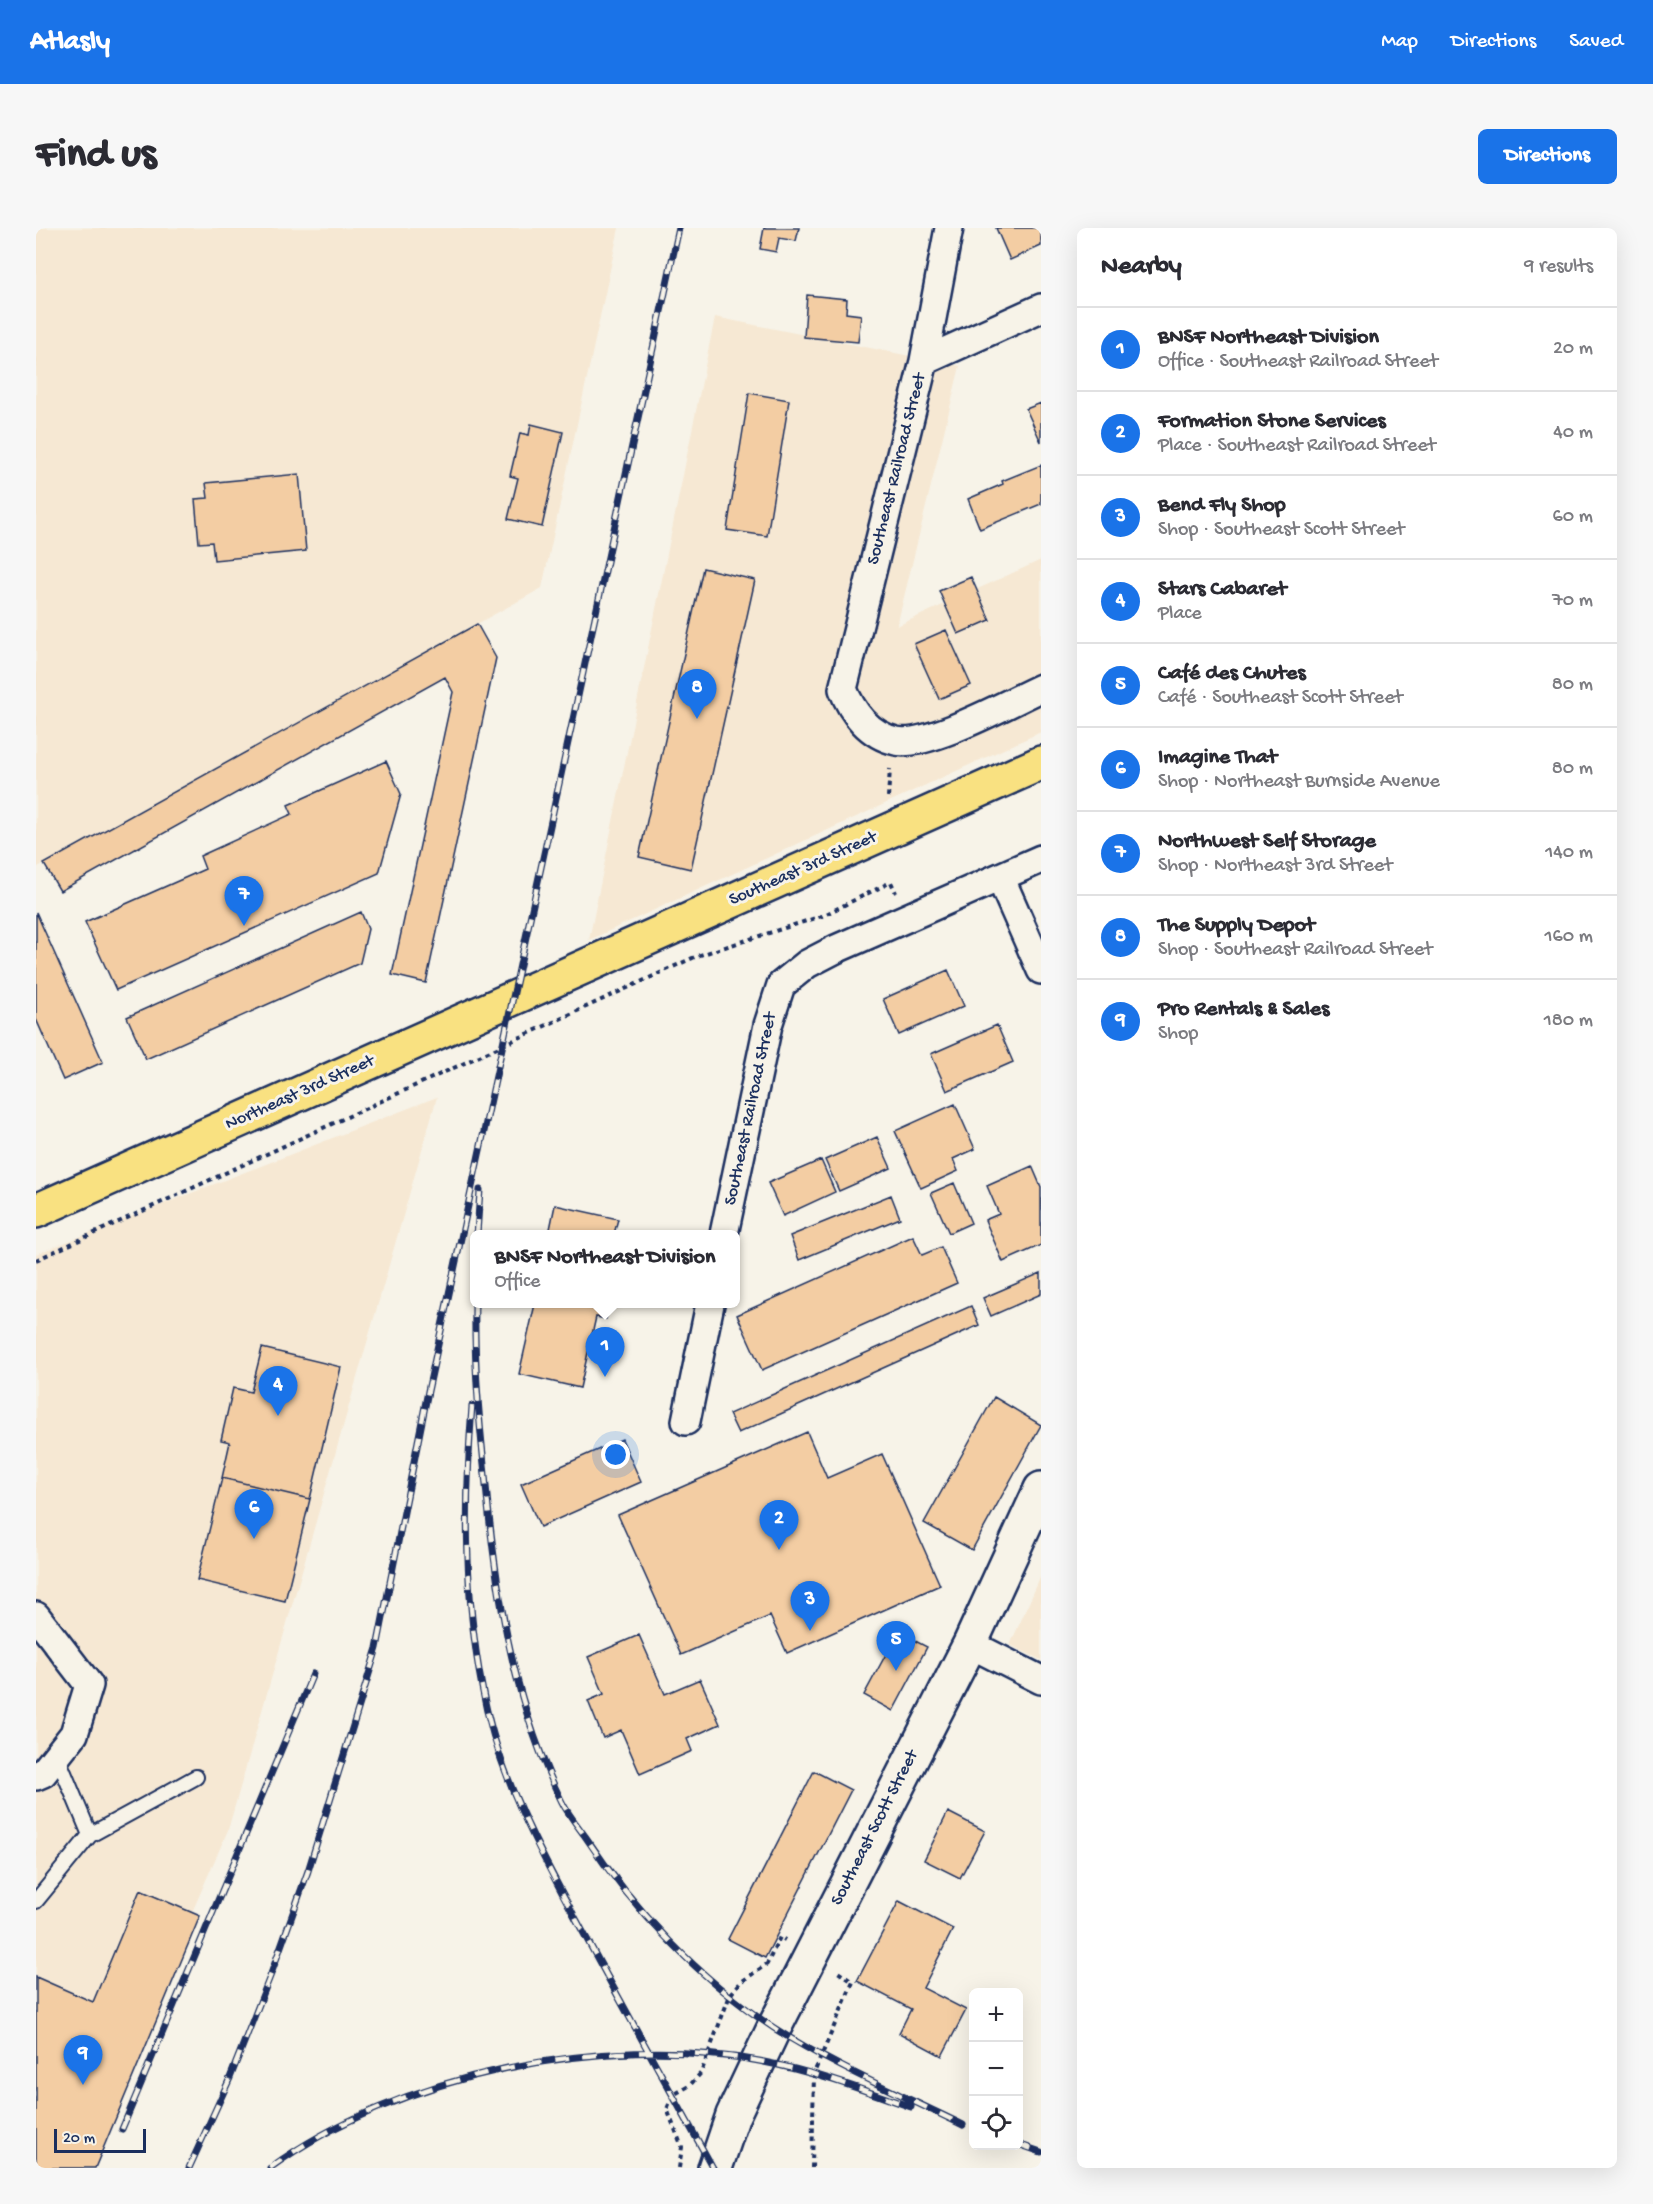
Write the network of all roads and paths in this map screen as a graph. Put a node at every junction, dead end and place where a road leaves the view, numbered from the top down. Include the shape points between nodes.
1 (949, 228) edge
2 (1041, 308) edge
3 (924, 361) junction
4 (1041, 688) edge
5 (897, 742) junction
6 (1041, 763) edge
7 (887, 831) junction
8 (1041, 859) edge
9 (1000, 877) junction
10 (907, 918) junction
11 (1041, 970) edge
12 (564, 975) joint
13 (36, 1211) edge
14 (725, 1230) edge
15 (36, 1260) edge
16 (709, 1308) edge
17 (686, 1421) dead end
18 (1041, 1489) edge
19 (36, 1616) edge
20 (970, 1644) junction
21 (1041, 1680) edge
22 (57, 1756) junction
23 (36, 1776) edge
24 (196, 1777) dead end
25 (90, 1835) junction
26 (36, 1901) edge
27 (715, 2168) edge

1 - 3 street, Southeast Railroad Street
2 - 3 street
3 - 5 street, Southeast Railroad Street via 843,689 850,707 871,729
4 - 5 street via 932,737
5 - 7 path via 889,773
6 - 7 main road, Southeast 3rd Street
7 - 12 main road, Southeast 3rd Street
8 - 9 street
9 - 10 street
9 - 11 street
10 - 14 street, Southeast Railroad Street via 807,964 781,985 768,1026
10 - 15 path via 891,882 822,916 697,956
12 - 13 main road, Northeast 3rd Street
16 - 17 street
18 - 20 street, Southeast Scott Street
19 - 22 street via 89,1685 74,1734
20 - 21 street
20 - 27 street, Southeast Scott Street via 779,2017 732,2115
22 - 23 street via 44,1773
22 - 25 lane
24 - 25 lane
25 - 26 lane

